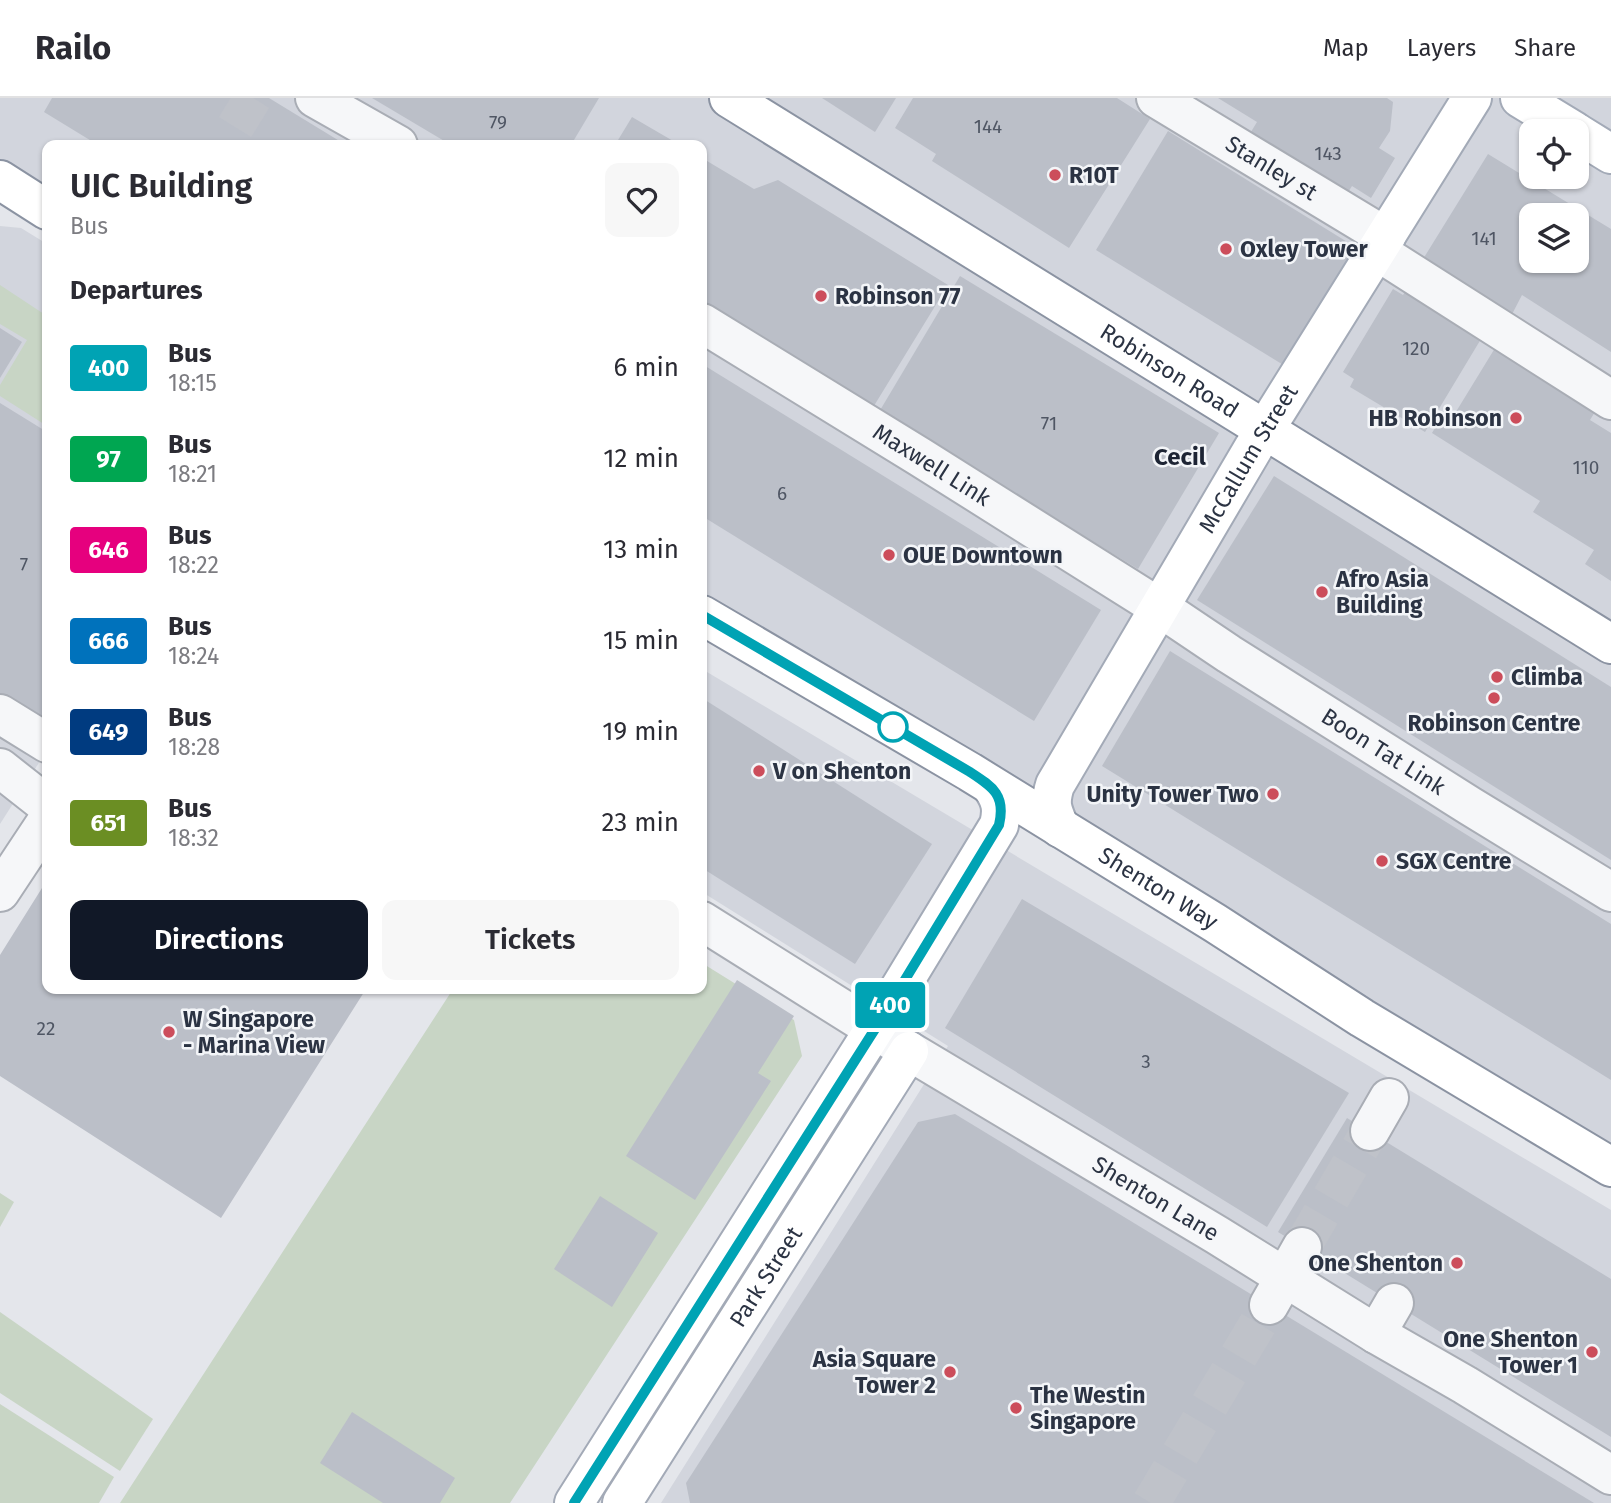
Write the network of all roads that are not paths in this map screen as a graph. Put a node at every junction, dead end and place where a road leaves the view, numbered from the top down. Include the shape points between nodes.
1 (315, 98) edge
2 (729, 98) edge
3 (1156, 98) edge
4 (1472, 98) edge
5 (1520, 98) edge
6 (1555, 119) edge
7 (389, 140) edge
8 (1589, 140) edge
9 (1611, 154) edge
10 (0, 180) edge
11 (42, 207) edge
12 (1382, 244) junction
13 (707, 326) edge
14 (1611, 400) edge
15 (1265, 429) junction
16 (1159, 607) junction
17 (707, 618) edge
18 (1611, 644) edge
19 (0, 714) edge
20 (42, 740) edge
21 (0, 768) edge
22 (992, 787) junction
23 (42, 801) edge
24 (1060, 828) junction
25 (42, 829) edge
26 (0, 892) edge
27 (1611, 892) edge
28 (707, 924) edge
29 (875, 1029) junction
30 (909, 1051) junction
31 (1389, 1098) dead end
32 (1370, 1131) tunnel mouth
33 (1611, 1167) edge
34 (1611, 1475) edge
35 (574, 1503) edge
36 (622, 1503) edge

1 - 7 street
2 - 15 main road, Robinson Road
3 - 12 street, Stanley st
4 - 12 main road, McCallum Street
5 - 6 main road
8 - 9 main road
10 - 11 main road
12 - 14 street, Stanley st
12 - 15 main road, McCallum Street
13 - 16 street, Maxwell Link
15 - 16 main road, McCallum Street
15 - 18 main road, Robinson Road
16 - 24 main road, McCallum Street via 1055,785 1052,809
16 - 27 street, Boon Tat Link
17 - 22 main road, Shenton Way
19 - 20 street
21 - 23 street
22 - 24 main road, Shenton Way
22 - 29 main road, Park Street via 1002,810 999,825
24 - 33 main road, Shenton Way via 1362,1018
25 - 26 street
28 - 29 street, Shenton Lane
29 - 30 street, Shenton Lane
29 - 35 main road, Park Street
30 - 34 street, Shenton Lane via 995,1121 1217,1235 1285,1276 1385,1319 1465,1385
30 - 36 main road, Park Street
31 - 32 street

